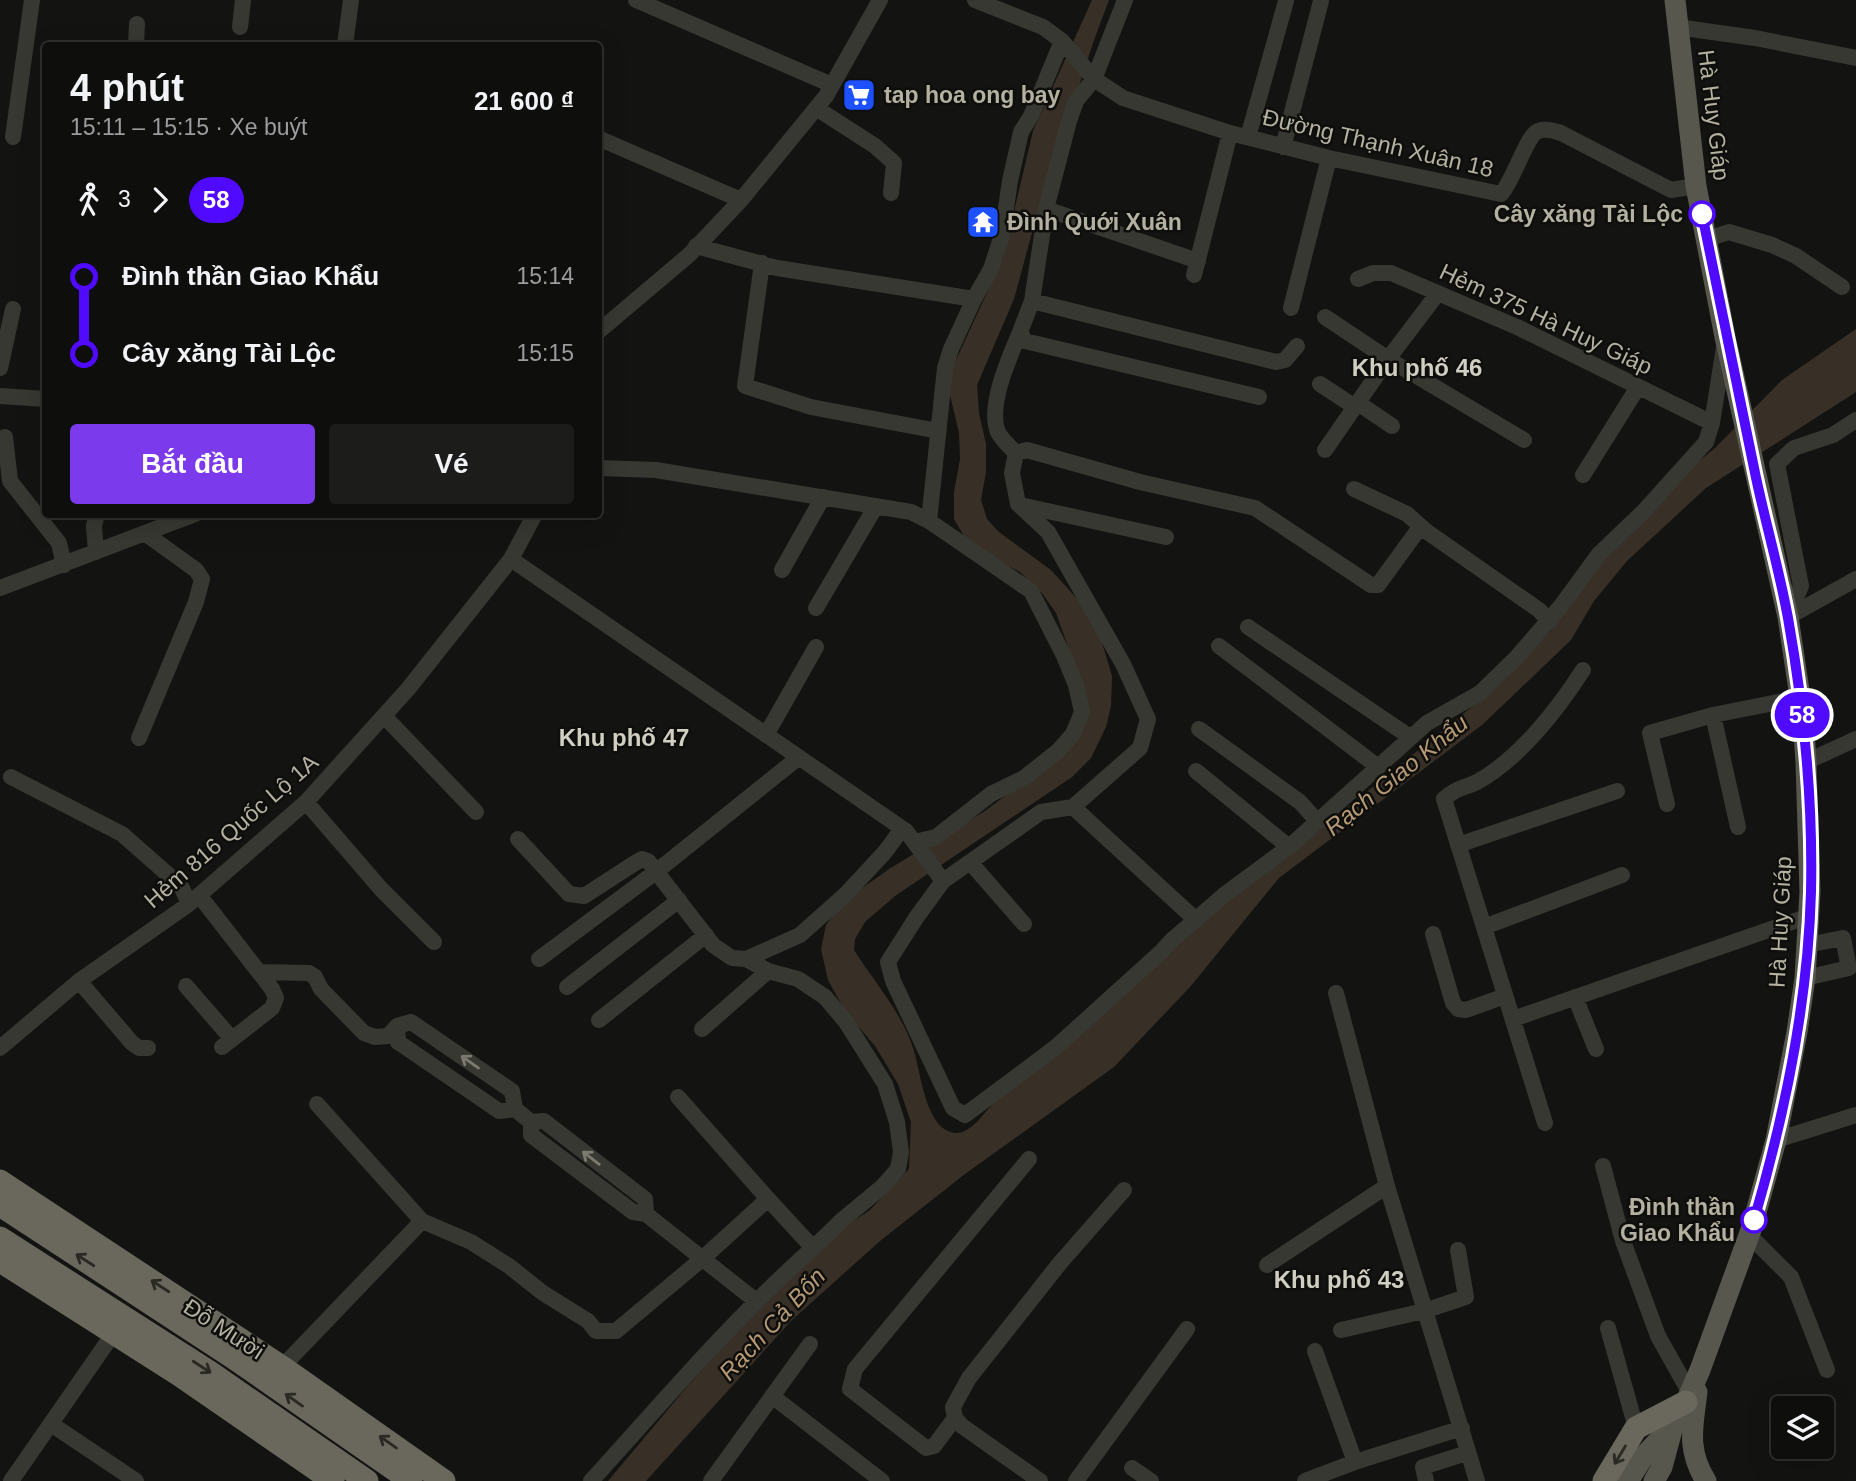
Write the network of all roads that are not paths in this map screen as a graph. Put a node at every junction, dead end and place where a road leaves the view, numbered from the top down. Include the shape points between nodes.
1 (32, 0) edge
2 (243, 0) edge
3 (351, 0) edge
4 (636, 0) edge
5 (880, 0) edge
6 (975, 0) edge
7 (1125, 0) edge
8 (1675, 0) edge
9 (1286, 1) edge
10 (1321, 1) edge
11 (137, 24) dead end
12 (240, 27) dead end
13 (1677, 27) junction
14 (1062, 41) junction
15 (136, 42) edge
16 (345, 42) edge
17 (1856, 58) edge
18 (1091, 75) junction
19 (832, 85) junction
20 (816, 108) junction
21 (1230, 132) junction
22 (1248, 136) junction
23 (13, 137) dead end
24 (602, 140) edge
25 (1283, 146) junction
26 (1329, 158) junction
27 (1696, 186) junction
28 (891, 193) dead end
29 (741, 200) junction
30 (1046, 209) junction
31 (1707, 239) junction
32 (696, 246) junction
33 (762, 263) junction
34 (1358, 279) dead end
35 (1842, 287) dead end
36 (1438, 293) junction
37 (974, 299) junction
38 (1032, 301) junction
39 (1291, 308) dead end
40 (13, 309) dead end
41 (1325, 317) dead end
42 (602, 329) edge
43 (1020, 332) junction
44 (1725, 337) junction
45 (1297, 346) dead end
46 (1388, 359) junction
47 (0, 368) edge
48 (1320, 384) dead end
49 (1638, 387) junction
50 (0, 396) edge
51 (1259, 397) dead end
52 (42, 399) edge
53 (1356, 405) junction
54 (1856, 420) edge
55 (1712, 423) junction
56 (1392, 426) dead end
57 (938, 431) junction
58 (5, 437) dead end
59 (1524, 440) dead end
60 (1325, 450) dead end
61 (1016, 453) junction
62 (602, 468) edge
63 (1583, 474) dead end
64 (1354, 489) dead end
65 (823, 497) junction
66 (1018, 504) junction
67 (876, 506) junction
68 (96, 518) edge
69 (185, 518) edge
70 (533, 518) edge
71 (929, 521) junction
72 (1426, 531) junction
73 (146, 534) junction
74 (1166, 537) dead end
75 (96, 552) junction
76 (511, 559) junction
77 (64, 565) junction
78 (782, 570) dead end
79 (1856, 579) edge
80 (0, 588) edge
81 (816, 608) dead end
82 (1788, 617) junction
83 (1549, 621) junction
84 (1248, 627) dead end
85 (1219, 646) dead end
86 (816, 647) dead end
87 (1583, 670) dead end
88 (1799, 698) junction
89 (1713, 715) junction
90 (385, 717) junction
91 (1199, 729) dead end
92 (766, 735) junction
93 (1410, 737) junction
94 (139, 738) dead end
95 (1856, 739) edge
96 (798, 758) junction
97 (1806, 762) junction
98 (1377, 766) junction
99 (1196, 771) dead end
100 (11, 776) dead end
101 (1617, 791) dead end
102 (306, 802) junction
103 (1667, 804) dead end
104 (1073, 807) junction
105 (476, 812) dead end
106 (1318, 822) junction
107 (1738, 827) dead end
108 (902, 829) junction
109 (518, 839) dead end
110 (914, 842) junction
111 (1458, 845) junction
112 (1289, 847) junction
113 (970, 862) junction
114 (657, 871) junction
115 (1622, 875) dead end
116 (942, 879) junction
117 (194, 899) junction
118 (680, 900) junction
119 (1809, 916) junction
120 (1196, 920) junction
121 (1024, 924) dead end
122 (1484, 926) junction
123 (1433, 934) dead end
124 (706, 935) junction
125 (434, 942) dead end
126 (1807, 945) junction
127 (539, 959) dead end
128 (746, 959) junction
129 (768, 971) junction
130 (259, 972) junction
131 (1805, 978) junction
132 (79, 981) junction
133 (186, 986) dead end
134 (567, 987) dead end
135 (1336, 993) dead end
136 (1505, 996) junction
137 (1575, 998) junction
138 (1513, 1019) junction
139 (599, 1020) dead end
140 (397, 1026) junction
141 (702, 1028) dead end
142 (0, 1048) edge
143 (148, 1048) dead end
144 (1596, 1049) dead end
145 (678, 1097) dead end
146 (317, 1104) dead end
147 (515, 1108) junction
148 (1856, 1115) edge
149 (1545, 1123) dead end
150 (1776, 1140) junction
151 (1029, 1159) dead end
152 (1603, 1166) dead end
153 (0, 1181) edge
154 (1387, 1186) junction
155 (1124, 1190) dead end
156 (768, 1199) junction
157 (0, 1205) edge
158 (422, 1221) junction
159 (1749, 1235) junction
160 (0, 1238) edge
161 (813, 1248) junction
162 (1458, 1250) dead end
163 (702, 1259) junction
164 (0, 1261) edge
165 (1267, 1265) dead end
166 (756, 1301) junction
167 (1424, 1311) junction
168 (119, 1325) junction
169 (1608, 1328) dead end
170 (1187, 1329) dead end
171 (1341, 1330) dead end
172 (810, 1344) dead end
173 (1315, 1351) dead end
174 (282, 1367) junction
175 (1700, 1370) junction
176 (1827, 1370) dead end
177 (772, 1396) junction
178 (1688, 1397) junction
179 (955, 1418) junction
180 (51, 1424) junction
181 (1674, 1424) junction
182 (1462, 1428) junction
183 (1636, 1428) junction
184 (1467, 1453) junction
185 (1354, 1462) junction
186 (1132, 1468) dead end
187 (10, 1481) edge
188 (136, 1481) edge
189 (333, 1481) edge
190 (368, 1481) edge
191 (411, 1481) edge
192 (444, 1481) edge
193 (591, 1481) edge
194 (711, 1481) edge
195 (882, 1481) edge
196 (1040, 1481) edge
197 (1076, 1481) edge
198 (1151, 1481) edge
199 (1306, 1481) edge
200 (1426, 1481) edge
201 (1477, 1481) edge
202 (1604, 1481) edge
203 (1628, 1481) edge
204 (1654, 1481) edge
205 (1706, 1481) edge

1 - 23 street
2 - 12 street
3 - 16 street
4 - 19 street
5 - 19 street
6 - 14 street, Đường Thạnh Xuân 18 via 1043,27
7 - 18 street
8 - 13 main road, Hà Huy Giáp
9 - 22 street
10 - 25 street
11 - 15 street
13 - 17 street
13 - 27 main road, Hà Huy Giáp
14 - 18 street, Đường Thạnh Xuân 18
14 - 37 street via 1021,132 1002,235 991,270
18 - 21 street, Đường Thạnh Xuân 18 via 1123,98
18 - 30 street via 1076,101
19 - 20 street
20 - 28 street via 894,163
20 - 29 street
21 - 22 street, Đường Thạnh Xuân 18
21 - 30 street via 1196,268
22 - 25 street, Đường Thạnh Xuân 18
24 - 29 street
25 - 26 street, Đường Thạnh Xuân 18
26 - 27 street, Đường Thạnh Xuân 18 via 1501,194 1532,134 1541,129 1561,133 1671,190
26 - 39 street
27 - 31 main road, Hà Huy Giáp
29 - 32 street
30 - 38 street
31 - 35 street via 1729,232 1772,245
31 - 44 main road, Hà Huy Giáp
32 - 33 street
32 - 42 street
33 - 37 street
33 - 57 street via 746,386 811,407
34 - 36 street, Hẻm 375 Hà Huy Giáp via 1391,273
36 - 46 street
36 - 49 street, Hẻm 375 Hà Huy Giáp
37 - 57 street via 945,369
38 - 43 street
38 - 45 street via 1276,362 1285,360
40 - 47 street
41 - 46 street
43 - 51 street via 1025,341
43 - 61 street via 1001,379 996,411 998,432
44 - 55 street
44 - 82 main road, Hà Huy Giáp
46 - 53 street
46 - 59 street
48 - 53 street
49 - 55 street, Hẻm 375 Hà Huy Giáp
49 - 63 street
50 - 52 street
53 - 56 street
53 - 60 street
54 - 82 street via 1833,435 1794,448 1777,464 1801,586
55 - 83 street via 1706,442 1599,554
57 - 71 street
58 - 77 street via 10,481 59,543
61 - 66 street via 1012,473
61 - 72 street via 1027,450 1255,508 1371,585 1378,585 1418,530
62 - 65 street via 656,470
64 - 72 street via 1408,514
65 - 67 street
65 - 78 street
66 - 74 street
66 - 104 street via 1048,532 1122,664 1147,719 1140,748
67 - 71 street via 911,512
67 - 81 street
68 - 75 street
69 - 73 street
70 - 76 street, Hẻm 816 Quốc Lộ 1A
71 - 110 street via 1031,591 1068,666 1082,712 1073,734 1024,778 972,807 936,837
72 - 83 street
73 - 75 street
73 - 94 street via 202,579 197,602
75 - 77 street
76 - 90 street, Hẻm 816 Quốc Lộ 1A
76 - 92 street
77 - 80 street
79 - 82 street
82 - 88 main road, Hà Huy Giáp
83 - 93 street via 1480,693
84 - 93 street
85 - 98 street
86 - 92 street
87 - 111 street via 1565,698 1505,761 1444,799
88 - 89 street
88 - 97 main road, Hà Huy Giáp
89 - 103 street via 1650,733
89 - 107 street
90 - 102 street, Hẻm 816 Quốc Lộ 1A
90 - 105 street
91 - 106 street via 1300,802
92 - 96 street
93 - 98 street
95 - 97 street
96 - 108 street
96 - 114 street
97 - 119 main road, Hà Huy Giáp
98 - 106 street
99 - 112 street
100 - 117 street via 122,834
101 - 111 street
102 - 117 street, Hẻm 816 Quốc Lộ 1A
102 - 125 street
104 - 113 street via 1041,812
104 - 120 street
106 - 112 street
108 - 110 street
108 - 128 street via 846,894 800,935
109 - 114 street via 569,894 584,896 642,859
110 - 116 street
111 - 122 street
112 - 120 street
113 - 116 street
113 - 121 street
114 - 118 street
114 - 127 street
115 - 122 street
116 - 120 street via 888,962 953,1108 965,1115 1056,1047
117 - 130 street
117 - 132 street, Hẻm 816 Quốc Lộ 1A
118 - 124 street
118 - 134 street
119 - 126 main road, Hà Huy Giáp
119 - 137 street
122 - 136 street
123 - 136 street via 1458,1009
124 - 128 street via 732,958
124 - 139 street
126 - 131 main road, Hà Huy Giáp
126 - 131 street via 1843,938 1849,968
128 - 129 street
129 - 141 street
129 - 161 street via 798,979 825,997 885,1084 897,1122 898,1169
130 - 133 street via 272,989 272,1008 227,1043
130 - 140 street via 316,977 321,989 364,1033 388,1036
131 - 150 main road, Hà Huy Giáp
132 - 142 street, Hẻm 816 Quốc Lộ 1A
132 - 143 street via 132,1043
135 - 154 street
136 - 138 street
137 - 138 street
137 - 144 street
138 - 149 street
147 -> 140 street via 512,1091 411,1022
140 - 147 street via 398,1042 499,1111
145 - 156 street
146 - 158 street
147 - 163 street via 531,1122 544,1121 645,1199 646,1214
148 - 150 street
150 - 159 main road, Hà Huy Giáp
151 - 179 street via 855,1370 851,1381 850,1389 926,1448 934,1446
152 - 178 street via 1623,1241 1658,1336
174 -> 153 highway, Đỗ Mười
154 - 165 street
154 - 167 street
155 - 179 street via 969,1378 953,1408
156 - 161 street
156 - 163 street
191 -> 157 highway, Đỗ Mười
158 - 163 street via 471,1242 509,1266 596,1331 616,1331
158 - 174 street
159 - 175 main road, Hà Huy Giáp
159 - 176 street via 1791,1277
160 - 168 highway, Đỗ Mười
161 - 166 street
162 - 167 street via 1466,1297
163 - 166 street
164 - 168 highway, Đỗ Mười
166 - 193 street
167 - 171 street
167 - 182 street
168 - 180 street
168 - 189 highway, Đỗ Mười via 178,1374
168 -> 190 highway, Đỗ Mười
169 - 183 street
170 - 197 street
172 - 177 street
173 - 185 street
192 -> 174 highway, Đỗ Mười
175 - 178 main road, Hà Huy Giáp
175 - 205 main road, Hà Huy Giáp via 1692,1450
177 - 194 street
177 - 195 street
178 - 181 main road, Hà Huy Giáp
178 - 183 highway
179 - 196 street
180 - 187 street
180 - 188 street
181 - 203 main road, Hà Huy Giáp
181 - 204 main road, Hà Huy Giáp
182 - 184 street
182 - 185 street
183 -> 202 highway
184 - 200 street via 1423,1467
184 - 201 street
185 - 199 street
186 - 198 street

